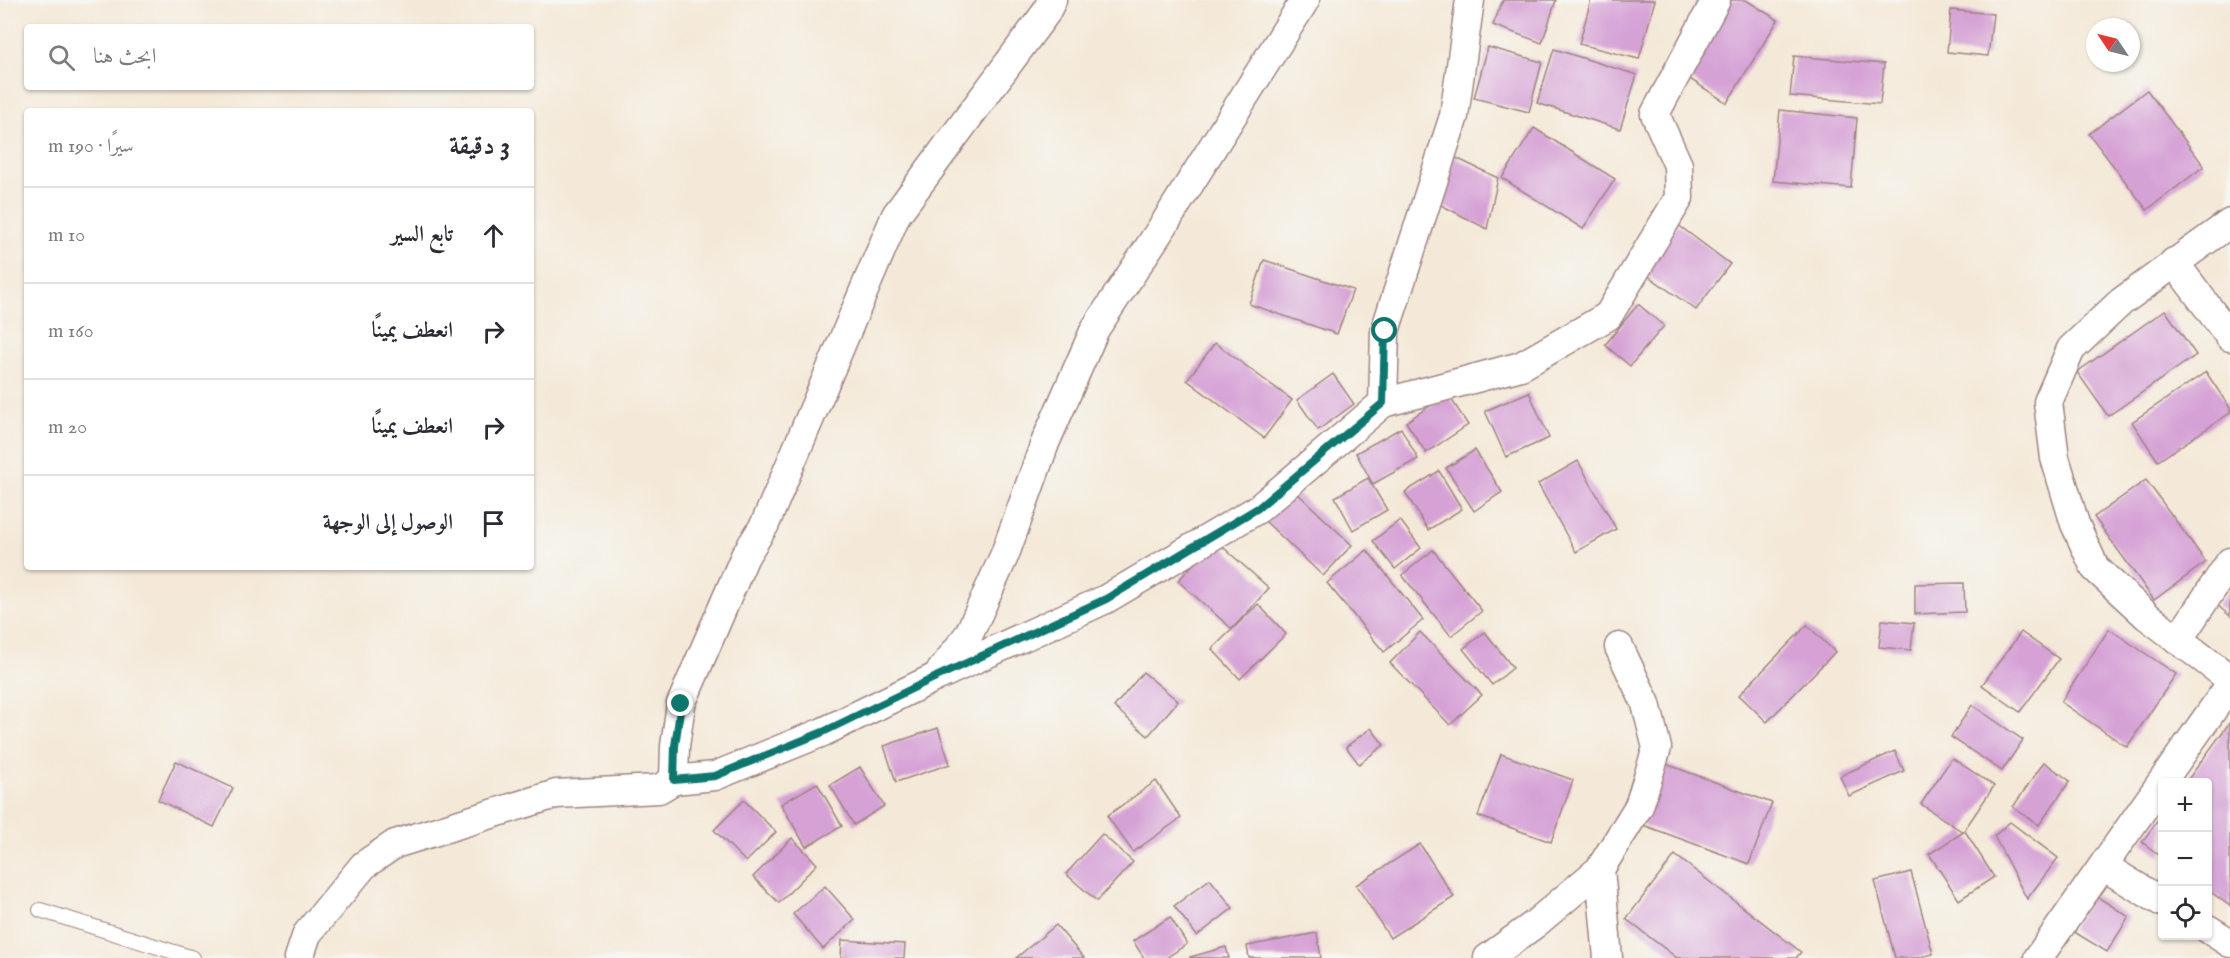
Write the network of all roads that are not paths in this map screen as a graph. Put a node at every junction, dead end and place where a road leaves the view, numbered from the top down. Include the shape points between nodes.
1 (1052, 0) edge
2 (1305, 0) edge
3 (1470, 0) edge
4 (1716, 0) edge
5 (2230, 223) edge
6 (2174, 262) junction
7 (2230, 338) edge
8 (1383, 403) junction
9 (2230, 562) edge
10 (2178, 640) junction
11 (1619, 647) dead end
12 (936, 677) junction
13 (2230, 679) edge
14 (2230, 685) edge
15 (674, 780) junction
16 (2103, 866) junction
17 (1600, 870) junction
18 (2158, 899) edge
19 (40, 910) dead end
20 (2212, 932) edge
21 (2230, 943) edge
22 (193, 958) edge
23 (299, 958) edge
24 (1488, 958) edge
25 (1608, 958) edge
26 (2038, 958) edge

1 - 15 street via 896,215 765,524 745,556 681,704
2 - 12 street via 1095,329 969,634
3 - 8 street via 1454,116 1385,331
4 - 8 street via 1655,114 1678,165 1679,198 1608,316 1521,366
5 - 6 street
6 - 7 street
6 - 10 street via 2121,302 2072,348 2048,402 2055,458 2075,524 2095,568
8 - 12 street via 1258,508 1106,599
9 - 10 street
10 - 13 street
11 - 17 street via 1646,704 1657,748 1639,806
12 - 15 street via 823,732 715,776
14 - 16 street
15 - 23 street via 659,789 556,794 395,844 364,865 307,934
16 - 18 street
16 - 26 street
17 - 24 street
17 - 25 street
19 - 22 lane
20 - 21 street

